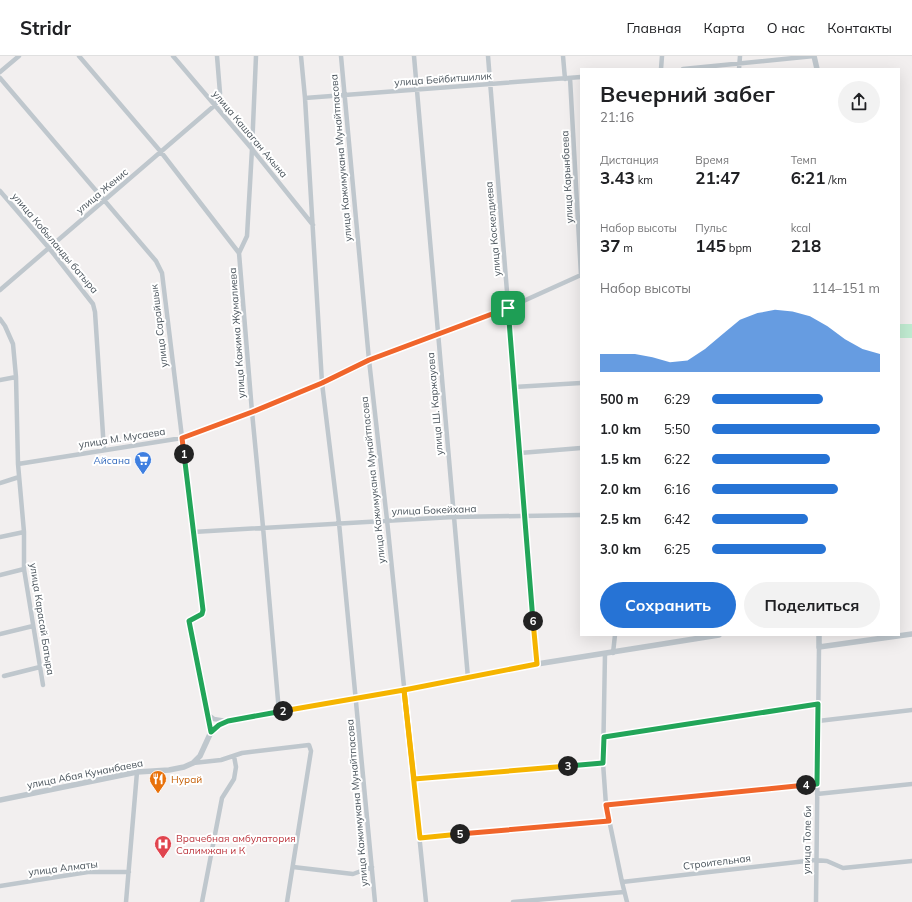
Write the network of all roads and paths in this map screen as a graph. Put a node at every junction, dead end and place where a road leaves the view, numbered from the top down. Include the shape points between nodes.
1 (18, 56) edge
2 (79, 56) edge
3 (173, 56) edge
4 (216, 56) edge
5 (256, 56) edge
6 (301, 56) edge
7 (341, 56) edge
8 (414, 56) edge
9 (488, 56) edge
10 (563, 56) edge
11 (662, 56) edge
12 (740, 56) edge
13 (814, 56) edge
14 (740, 63) junction
15 (661, 68) edge
16 (692, 68) edge
17 (739, 68) edge
18 (817, 68) edge
19 (0, 72) edge
20 (580, 77) edge
21 (0, 78) edge
22 (570, 78) junction
23 (565, 79) junction
24 (490, 85) junction
25 (417, 90) junction
26 (344, 95) junction
27 (305, 98) junction
28 (214, 106) junction
29 (252, 149) junction
30 (161, 152) junction
31 (0, 191) edge
32 (104, 200) junction
33 (313, 226) junction
34 (49, 248) junction
35 (239, 253) junction
36 (580, 257) edge
37 (580, 275) edge
38 (0, 290) edge
39 (508, 308) junction
40 (0, 319) edge
41 (438, 334) junction
42 (369, 360) junction
43 (16, 377) junction
44 (0, 380) edge
45 (322, 383) junction
46 (580, 383) edge
47 (514, 387) junction
48 (252, 412) junction
49 (182, 438) junction
50 (580, 448) edge
51 (104, 450) junction
52 (520, 454) junction
53 (18, 464) junction
54 (20, 477) junction
55 (0, 482) edge
56 (580, 515) edge
57 (454, 517) junction
58 (525, 517) junction
59 (387, 520) junction
60 (339, 523) junction
61 (263, 527) junction
62 (24, 532) junction
63 (193, 532) junction
64 (0, 537) edge
65 (24, 569) junction
66 (0, 575) edge
67 (33, 626) junction
68 (0, 634) edge
69 (912, 634) edge
70 (615, 636) edge
71 (713, 636) edge
72 (819, 636) edge
73 (898, 636) edge
74 (900, 636) edge
75 (819, 647) junction
76 (613, 653) junction
77 (605, 654) junction
78 (537, 664) junction
79 (40, 667) junction
80 (4, 676) dead end
81 (468, 678) junction
82 (43, 685) dead end
83 (404, 690) junction
84 (356, 699) junction
85 (818, 704) junction
86 (912, 710) edge
87 (279, 712) junction
88 (206, 714) junction
89 (228, 721) junction
90 (818, 721) junction
91 (211, 732) junction
92 (604, 737) junction
93 (234, 756) junction
94 (193, 763) junction
95 (603, 763) junction
96 (137, 772) junction
97 (414, 779) junction
98 (817, 784) junction
99 (912, 784) edge
100 (816, 794) junction
101 (0, 800) edge
102 (606, 805) junction
103 (609, 821) junction
104 (420, 838) junction
105 (815, 860) junction
106 (912, 861) edge
107 (293, 867) junction
108 (372, 867) junction
109 (129, 872) junction
110 (622, 882) junction
111 (0, 886) edge
112 (624, 892) junction
113 (531, 901) edge
114 (126, 902) edge
115 (202, 902) edge
116 (287, 902) edge
117 (375, 902) edge
118 (426, 902) edge
119 (514, 902) edge
120 (627, 902) edge
121 (816, 902) edge

1 - 19 street
2 - 30 street, улица Кажима Жумалиева
3 - 28 street, улица Кашаган Акына
4 - 28 street via 220,93 219,100
5 - 29 street
6 - 27 street, улица Кажимукана Мунайтпасова
7 - 26 street, улица Кажимукана Мунайтпасова
8 - 25 street, улица Ш. Каржауова
9 - 24 street, улица Коскелдиева
10 - 23 street
11 - 15 street
12 - 14 street
13 - 14 street
13 - 18 street
14 - 16 street
14 - 17 street
20 - 22 street, улица Бейбитшилик
21 - 32 street, улица Сарайшык
22 - 23 street, улица Бейбитшилик
22 - 36 street, улица Карынбаева
23 - 24 street, улица Бейбитшилик
24 - 25 street, улица Бейбитшилик
24 - 39 street, улица Коскелдиева
25 - 26 street, улица Бейбитшилик
25 - 41 street, улица Ш. Каржауова
26 - 27 street, улица Бейбитшилик
26 - 42 street, улица Кажимукана Мунайтпасова
27 - 33 street, улица Кажимукана Мунайтпасова
28 - 29 street, улица Кашаган Акына
28 - 30 street, улица Женис
29 - 33 street, улица Кашаган Акына
29 - 35 street via 247,236
30 - 32 street, улица Женис
30 - 35 street, улица Кажима Жумалиева
31 - 34 street, улица Кобыланды батыра
32 - 34 street, улица Женис
32 - 49 street, улица Сарайшык via 156,261 162,273
33 - 45 street, улица Кажимукана Мунайтпасова
34 - 38 street, улица Женис
34 - 51 street, улица Кобыланды батыра via 93,304
35 - 48 street, улица Кажима Жумалиева
37 - 39 street, улица М. Мусаева
39 - 41 street, улица М. Мусаева
39 - 47 street, улица Коскелдиева
40 - 43 street, улица Карасай Батыра via 13,344
41 - 42 street, улица М. Мусаева
41 - 57 street, улица Ш. Каржауова
42 - 45 street, улица М. Мусаева
42 - 59 street, улица Кажимукана Мунайтпасова
43 - 44 street
43 - 53 street, улица Карасай Батыра
45 - 48 street, улица М. Мусаева
45 - 60 street, улица Кажимукана Мунайтпасова
46 - 47 street
47 - 52 street, улица Коскелдиева
48 - 49 street, улица М. Мусаева
48 - 61 street, улица Кажима Жумалиева
49 - 51 street, улица М. Мусаева
49 - 63 street, улица Сарайшык
50 - 52 street
51 - 53 street, улица М. Мусаева
52 - 58 street, улица Коскелдиева
53 - 54 street, улица Карасай Батыра
54 - 55 street
54 - 62 street, улица Карасай Батыра
56 - 58 street, улица Бокейхана
57 - 58 street, улица Бокейхана
57 - 59 street, улица Бокейхана
57 - 81 street, улица Ш. Каржауова
58 - 78 street, улица Коскелдиева
59 - 60 street, улица Бокейхана
59 - 83 street, улица Кажимукана Мунайтпасова
60 - 61 street, улица Бокейхана
60 - 84 street, улица Кажимукана Мунайтпасова
61 - 63 street, улица Бокейхана
61 - 87 street, улица Кажима Жумалиева
62 - 64 street
62 - 65 street, улица Карасай Батыра
63 - 88 street, улица Сарайшык via 203,610 199,617 189,621
65 - 66 street
65 - 67 street, улица Карасай Батыра
67 - 68 street
67 - 79 street, улица Карасай Батыра
69 - 74 street
70 - 76 street
71 - 76 street
72 - 75 street, улица Толе би
73 - 75 street
75 - 85 street, улица Толе би
76 - 77 street
77 - 78 street
77 - 92 street
78 - 81 street
79 - 80 street
79 - 82 street, улица Карасай Батыра
81 - 83 street
83 - 84 street
83 - 97 street, улица Кажимукана Мунайтпасова
84 - 87 street
84 - 108 street, улица Кажимукана Мунайтпасова
85 - 90 street, улица Толе би
85 - 92 street
86 - 90 street
87 - 89 street
88 - 89 street via 214,719
88 - 91 street
89 - 91 street
90 - 98 street, улица Толе би
91 - 94 street via 200,756
92 - 95 street
93 - 94 street
93 - 107 street via 309,745 311,751
93 - 115 street via 234,779 222,798
94 - 96 street, улица Абая Кунанбаева via 169,770
95 - 97 street
95 - 102 street
96 - 101 street, улица Абая Кунанбаева
96 - 109 street
97 - 104 street, улица Кажимукана Мунайтпасова
98 - 100 street, улица Толе би
98 - 102 street
99 - 100 street
100 - 105 street, улица Толе би
102 - 103 street
103 - 104 street
103 - 110 street
104 - 118 street, улица Кажимукана Мунайтпасова
105 - 106 street, Строительная via 827,861 843,868
105 - 110 street, Строительная
105 - 121 street, улица Толе би
107 - 108 street via 353,874
107 - 116 street
108 - 117 street, улица Кажимукана Мунайтпасова
109 - 111 street, улица Алматы via 88,872
109 - 114 street
110 - 112 street
112 - 113 street
112 - 120 street
113 - 119 street

